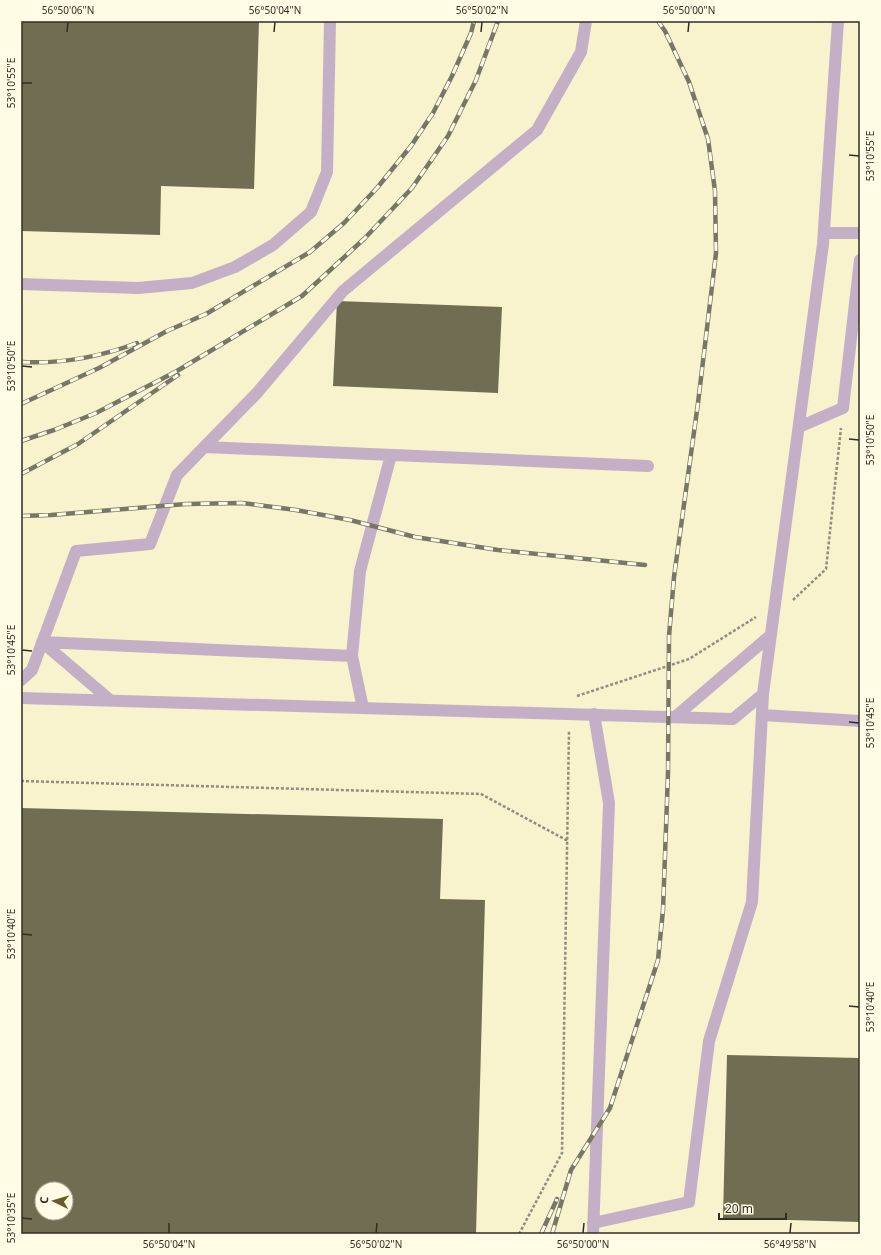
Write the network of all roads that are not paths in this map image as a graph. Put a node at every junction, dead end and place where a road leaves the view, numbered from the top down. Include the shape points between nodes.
1 (330, 21) edge
2 (586, 21) edge
3 (838, 21) edge
4 (824, 233) junction
5 (860, 233) edge
6 (860, 260) edge
7 (21, 284) edge
8 (799, 428) junction
9 (205, 447) junction
10 (391, 455) junction
11 (648, 466) dead end
12 (771, 635) junction
13 (42, 642) junction
14 (352, 656) junction
15 (21, 680) edge
16 (763, 694) junction
17 (21, 698) edge
18 (110, 700) junction
19 (363, 708) junction
20 (594, 714) junction
21 (762, 715) junction
22 (675, 717) junction
23 (860, 721) edge
24 (593, 1228) edge

1 - 7 lane via 327,172 311,212 273,245 235,268 192,283 138,288
2 - 9 lane via 581,52 537,130 343,291 257,393
3 - 4 lane
4 - 5 lane
4 - 8 lane
6 - 8 lane via 843,408
8 - 12 lane
9 - 10 lane
9 - 13 lane via 177,475 150,544 76,551
10 - 11 lane
10 - 14 lane via 360,570
12 - 16 lane
12 - 22 lane
13 - 14 lane
13 - 15 lane via 32,670
13 - 18 lane
14 - 19 lane
16 - 21 lane
16 - 22 lane via 733,719
17 - 18 lane
18 - 19 lane
19 - 20 lane
20 - 22 lane
20 - 24 lane via 609,802
21 - 23 lane
21 - 24 lane via 752,902 709,1041 689,1202

